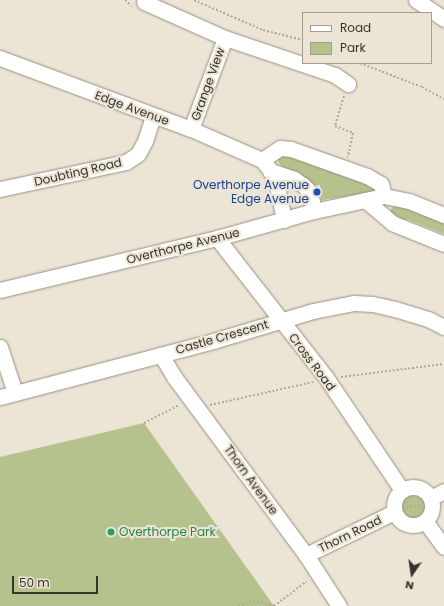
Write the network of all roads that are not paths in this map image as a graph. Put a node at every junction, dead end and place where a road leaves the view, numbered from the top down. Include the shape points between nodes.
1 (416, 0) edge
2 (144, 2) dead end
3 (444, 19) edge
4 (225, 38) junction
5 (0, 58) edge
6 (302, 64) edge
7 (302, 64) edge
8 (348, 84) road end
9 (153, 116) junction
10 (191, 129) junction
11 (266, 165) junction
12 (0, 189) edge
13 (384, 196) junction
14 (366, 200) junction
15 (314, 211) junction
16 (444, 215) edge
17 (284, 220) junction
18 (217, 238) junction
19 (444, 244) edge
20 (0, 290) edge
21 (281, 320) junction
22 (444, 327) edge
23 (0, 347) edge
24 (162, 355) junction
25 (15, 393) junction
26 (0, 397) edge
27 (402, 490) junction
28 (436, 497) edge
29 (394, 511) junction
30 (425, 521) junction
31 (444, 546) edge
32 (306, 555) junction
33 (339, 606) edge

1 - 3 street
2 - 4 street, Grange View
4 - 6 street, Grange View
4 - 10 street, Grange View
5 - 9 street, Edge Avenue
7 - 8 street, Grange View via 335,75
9 - 10 street, Edge Avenue
9 - 12 street, Doubting Road via 145,142 138,154 126,162
10 - 11 street, Edge Avenue
11 - 13 street via 280,148 291,149 367,176 381,184
11 - 15 street, Edge Avenue via 303,185 310,192
11 - 17 street via 275,176
13 - 14 street, Overthorpe Avenue
13 - 16 street, Overthorpe Avenue via 409,201
14 - 15 street, Overthorpe Avenue
14 - 19 street via 392,223
15 - 17 street, Overthorpe Avenue
17 - 18 street, Overthorpe Avenue
18 - 20 street, Overthorpe Avenue
18 - 21 street, Cross Road
21 - 22 street, Castle Crescent via 354,303 395,309
21 - 24 street, Castle Crescent
21 - 27 street, Cross Road via 327,379
23 - 25 street
24 - 25 street, Castle Crescent
24 - 32 street, Thorn Avenue via 190,399
25 - 26 street, Castle Crescent
27 - 28 street via 418,487
27 - 29 street via 394,500
28 - 30 street
29 - 30 street via 401,522 406,524 418,525
29 - 32 street, Thorn Road
30 - 31 street
32 - 33 street, Thorn Avenue

